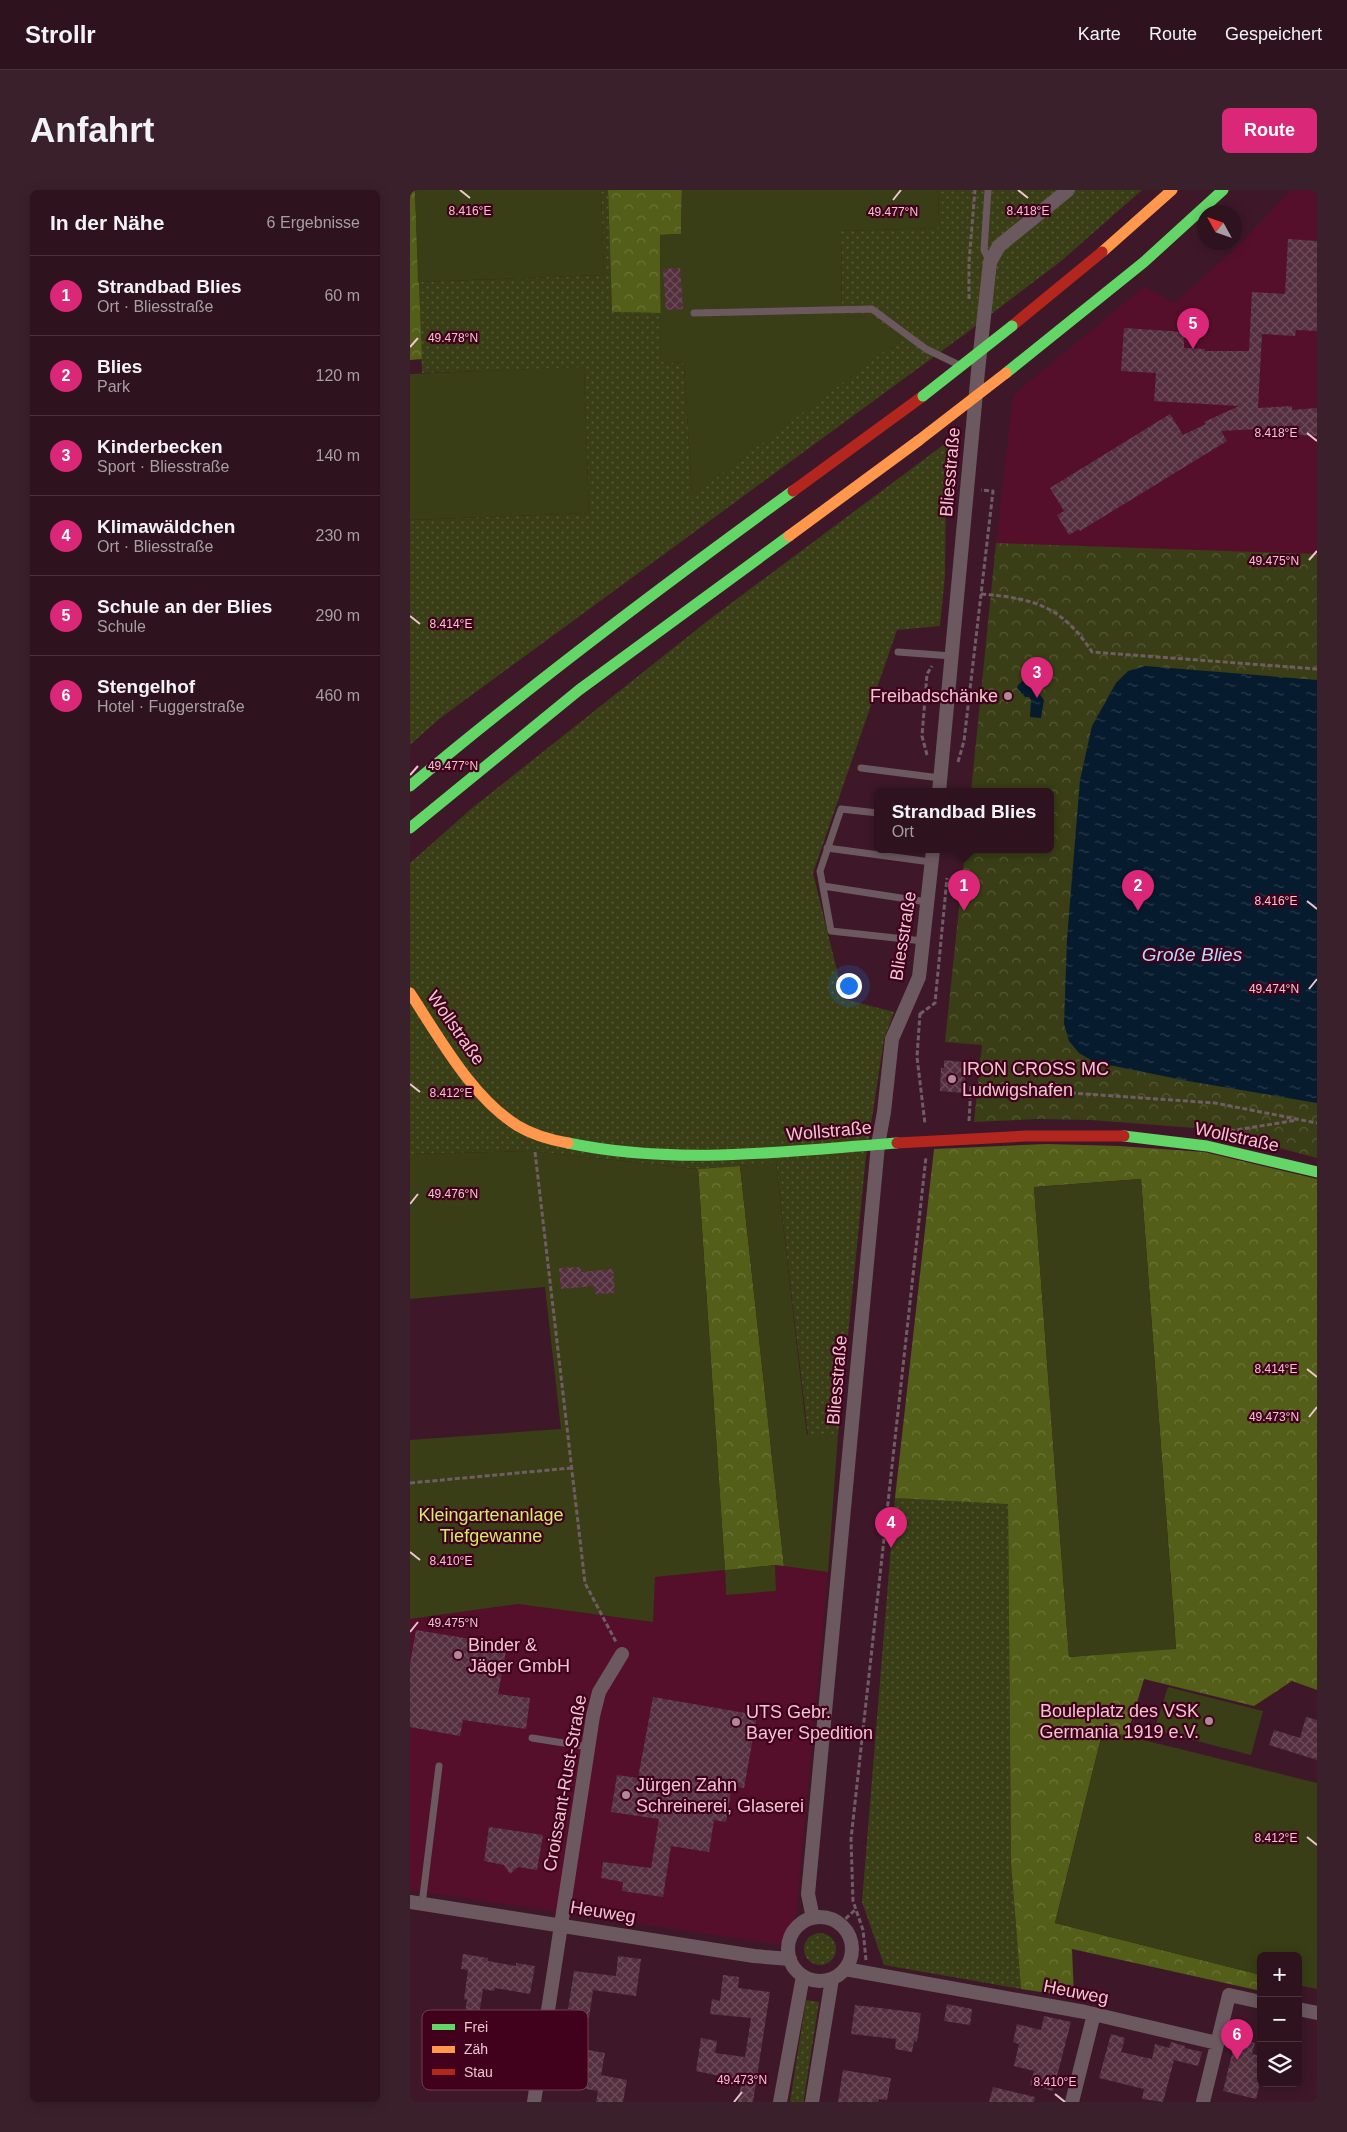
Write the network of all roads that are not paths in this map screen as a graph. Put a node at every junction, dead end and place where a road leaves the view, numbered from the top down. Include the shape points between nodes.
1 (988, 190) edge
2 (1068, 190) edge
3 (1172, 190) edge
4 (1223, 190) edge
5 (990, 262) junction
6 (694, 313) dead end
7 (978, 371) junction
8 (898, 652) dead end
9 (952, 656) junction
10 (861, 768) dead end
11 (940, 778) junction
12 (410, 786) edge
13 (939, 788) edge
14 (874, 813) edge
15 (410, 828) edge
16 (827, 848) junction
17 (874, 852) edge
18 (893, 853) edge
19 (932, 856) edge
20 (823, 886) junction
21 (928, 902) junction
22 (924, 941) junction
23 (410, 993) edge
24 (878, 1145) junction
25 (1317, 1172) edge
26 (622, 1654) road end
27 (532, 1738) dead end
28 (589, 1747) junction
29 (439, 1766) dead end
30 (416, 1903) edge
31 (813, 1918) junction
32 (560, 1924) junction
33 (790, 1959) junction
34 (845, 1969) junction
35 (803, 1976) junction
36 (832, 1979) junction
37 (1257, 2001) edge
38 (547, 2010) edge
39 (1302, 2010) edge
40 (1317, 2013) edge
41 (1094, 2014) junction
42 (1218, 2043) junction
43 (780, 2102) edge
44 (812, 2102) edge
45 (1072, 2102) edge
46 (1203, 2102) edge

1 - 5 lane via 984,250
2 - 5 street via 1000,246
3 - 12 main road, bridge via 1012,326 923,396 685,570 539,681
4 - 15 main road, bridge via 1144,262 1006,373 579,690
5 - 7 street, Bliesstraße
6 - 7 lane via 872,309 926,349 966,369
7 - 9 street, Bliesstraße
8 - 9 lane
9 - 11 street, Bliesstraße
10 - 11 lane
11 - 13 street, Bliesstraße
14 - 16 lane via 841,809
16 - 17 lane
16 - 20 lane via 820,870
18 - 19 lane
19 - 21 street, Bliesstraße
20 - 21 lane
20 - 22 lane via 832,931
21 - 22 street, Bliesstraße
22 - 24 street, Bliesstraße via 919,976 892,1039
23 - 24 main road, Wollstraße via 495,1110 515,1125 540,1137 626,1154 683,1157 741,1156
24 - 25 main road, Wollstraße via 1061,1135 1109,1136 1208,1146
24 - 31 street, Bliesstraße via 808,1894
26 - 28 street, Croissant-Rust-Straße via 599,1692
27 - 28 lane
28 - 32 street, Croissant-Rust-Straße
29 - 30 lane
30 - 32 street, Heuweg
31 - 33 street via 804,1922 792,1936
31 - 34 street via 840,1924 848,1934 852,1952
32 - 33 street, Heuweg
32 - 38 street, Croissant-Rust-Straße
33 - 35 street
34 - 36 street
34 - 41 street, Heuweg
35 - 36 street via 822,1981
35 - 43 street
36 - 44 street
37 - 42 street via 1229,1995
39 - 40 street
41 - 42 street, Heuweg
41 - 45 street
42 - 46 street

